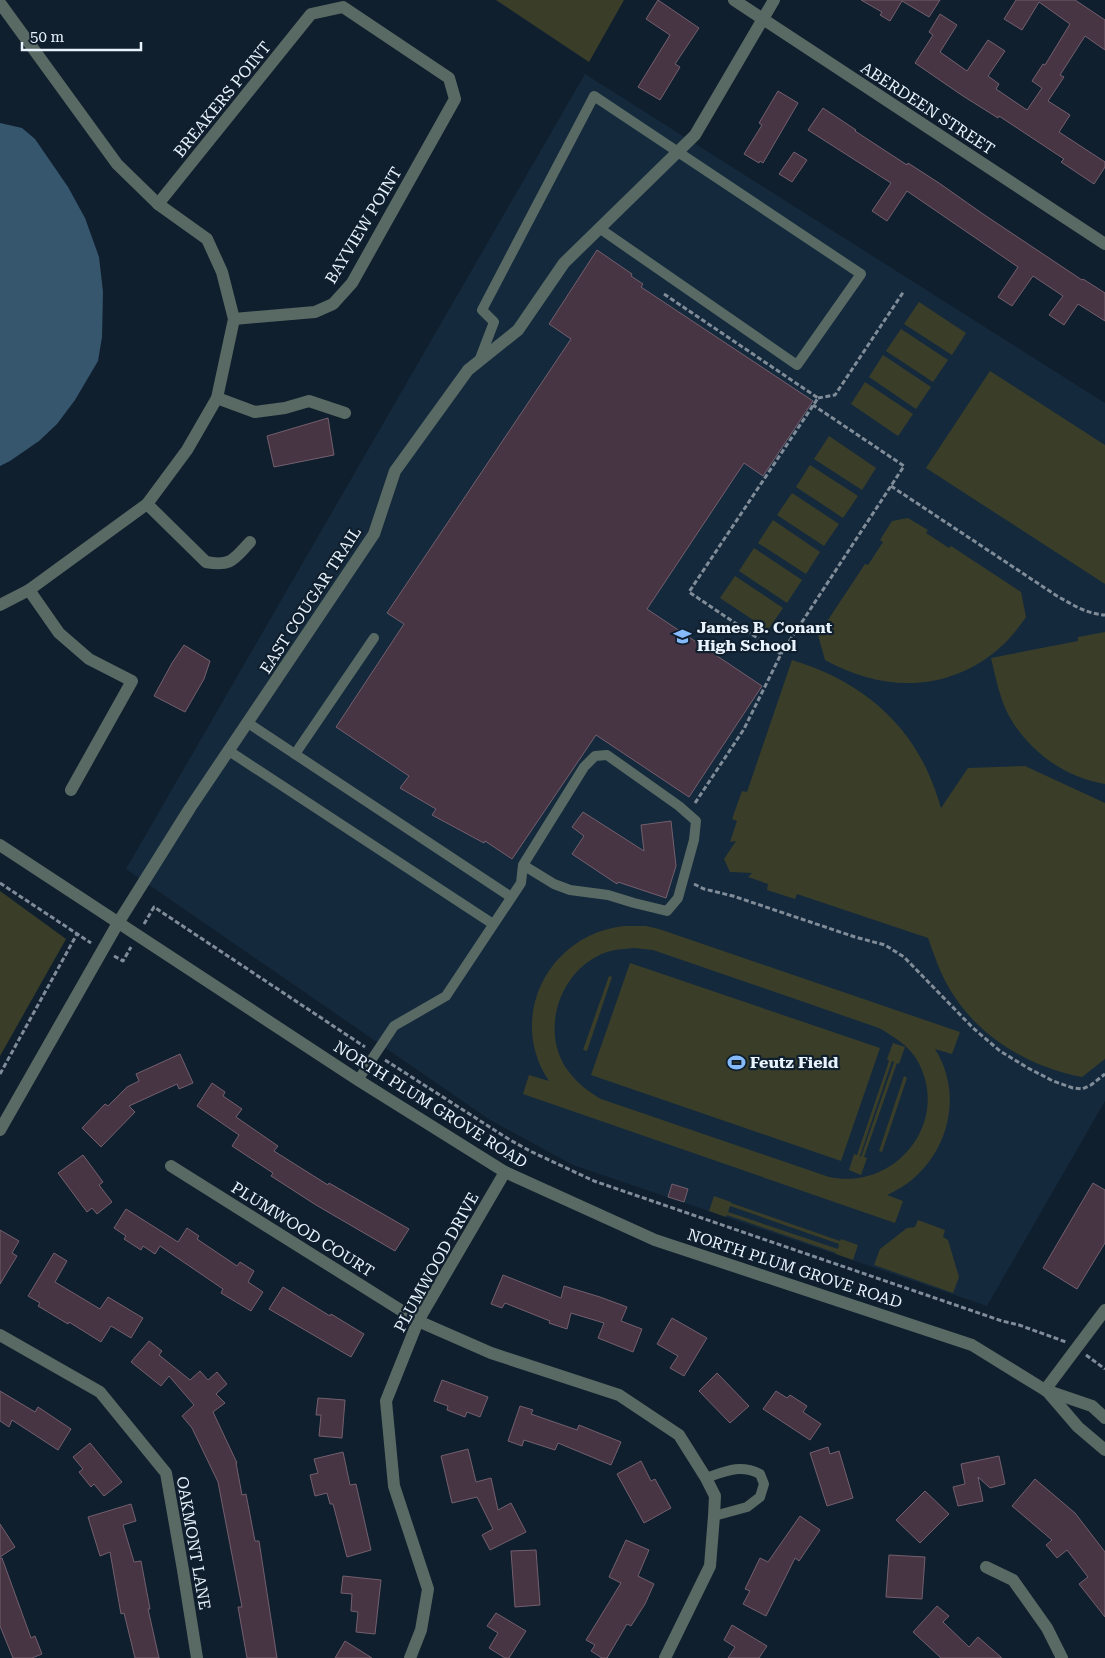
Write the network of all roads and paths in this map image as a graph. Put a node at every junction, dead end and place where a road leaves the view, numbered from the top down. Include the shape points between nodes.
1 (734, 0) edge
2 (774, 0) edge
3 (0, 2) edge
4 (763, 19) junction
5 (455, 99) joint
6 (678, 152) junction
7 (158, 204) junction
8 (599, 228) junction
9 (1105, 244) edge
10 (904, 291) dead end
11 (664, 294) dead end
12 (234, 319) junction
13 (478, 362) junction
14 (217, 398) junction
15 (818, 398) junction
16 (813, 405) junction
17 (345, 413) dead end
18 (891, 486) junction
19 (147, 504) junction
20 (250, 542) dead end
21 (29, 590) junction
22 (0, 604) edge
23 (1105, 615) edge
24 (374, 638) dead end
25 (781, 654) junction
26 (248, 723) junction
27 (229, 751) junction
28 (295, 754) junction
29 (71, 790) dead end
30 (688, 814) junction
31 (0, 845) edge
32 (523, 864) junction
33 (683, 879) junction
34 (0, 883) edge
35 (511, 897) junction
36 (154, 907) dead end
37 (118, 922) junction
38 (493, 924) junction
39 (375, 1053) junction
40 (0, 1074) edge
41 (1105, 1074) edge
42 (358, 1080) junction
43 (0, 1130) edge
44 (171, 1166) dead end
45 (504, 1172) junction
46 (1105, 1310) edge
47 (418, 1321) junction
48 (0, 1335) edge
49 (1077, 1349) junction
50 (1105, 1369) edge
51 (1045, 1390) junction
52 (1105, 1418) edge
53 (1105, 1450) edge
54 (706, 1478) junction
55 (714, 1516) junction
56 (986, 1567) dead end
57 (197, 1658) edge
58 (410, 1658) edge
59 (664, 1658) edge
60 (1062, 1658) edge

1 - 4 street, ABERDEEN STREET
2 - 4 street, EAST COUGAR TRAIL
3 - 7 street via 117,164
4 - 6 street, EAST COUGAR TRAIL via 696,135
4 - 9 street, ABERDEEN STREET
5 - 7 street, BREAKERS POINT via 449,78 343,7 311,14
5 - 12 street, BAYVIEW POINT via 352,283 333,304 315,312
6 - 8 street, EAST COUGAR TRAIL
6 - 8 lane via 861,274 797,365
6 - 13 lane via 594,96 482,310 494,322
7 - 12 street via 207,239 222,272
8 - 13 street, EAST COUGAR TRAIL via 564,263 518,330
10 - 15 path via 835,395
11 - 15 path
12 - 14 street
13 - 26 street, EAST COUGAR TRAIL via 468,370 395,471 374,534
14 - 17 street via 255,412 309,401
14 - 19 street via 187,450
15 - 16 path
16 - 18 path via 904,466
16 - 25 path via 689,592
18 - 23 path via 1064,600 1094,614
18 - 25 path
19 - 20 street via 206,562 219,565 232,561
19 - 21 street
21 - 22 street
21 - 29 street via 60,633 89,659 132,681
24 - 28 lane
25 - 30 path via 744,729
26 - 27 street, EAST COUGAR TRAIL
26 - 28 lane
27 - 37 street, EAST COUGAR TRAIL
27 - 38 lane
28 - 35 lane
30 - 32 lane via 607,755 595,756
30 - 33 lane via 696,822
31 - 37 street, NORTH PLUM GROVE ROAD
32 - 33 lane via 570,890 608,895 667,911 678,898
32 - 35 lane via 521,883
33 - 41 path via 886,945 904,958 966,1022 1000,1051 1053,1081 1082,1089
34 - 40 path via 77,934
35 - 38 lane
36 - 39 path
37 - 42 street, NORTH PLUM GROVE ROAD
37 - 43 street, EAST COUGAR TRAIL
38 - 39 lane via 446,996 394,1026
39 - 42 lane
39 - 49 path via 504,1136 594,1181 1054,1336
42 - 45 street, NORTH PLUM GROVE ROAD
44 - 47 street, PLUMWOOD COURT
45 - 47 street, PLUMWOOD DRIVE
45 - 51 street, NORTH PLUM GROVE ROAD via 655,1240 972,1345
46 - 49 street
47 - 54 street, PLUMWOOD COURT via 491,1353 619,1395 679,1434
47 - 58 street, PLUMWOOD DRIVE via 386,1401 394,1486 428,1589 421,1630
48 - 57 street, OAKMONT LANE via 100,1392 166,1473
49 - 50 path
49 - 51 street
51 - 52 street, NORTH PLUM GROVE ROAD via 1092,1406
51 - 53 street, NORTH PLUM GROVE ROAD via 1078,1427
54 - 55 street, PLUMWOOD COURT via 715,1496
54 - 55 lane via 735,1468 751,1469 760,1474 764,1484 760,1497 747,1507
55 - 59 street, PLUMWOOD COURT via 710,1566
56 - 60 street via 1013,1580 1047,1628

